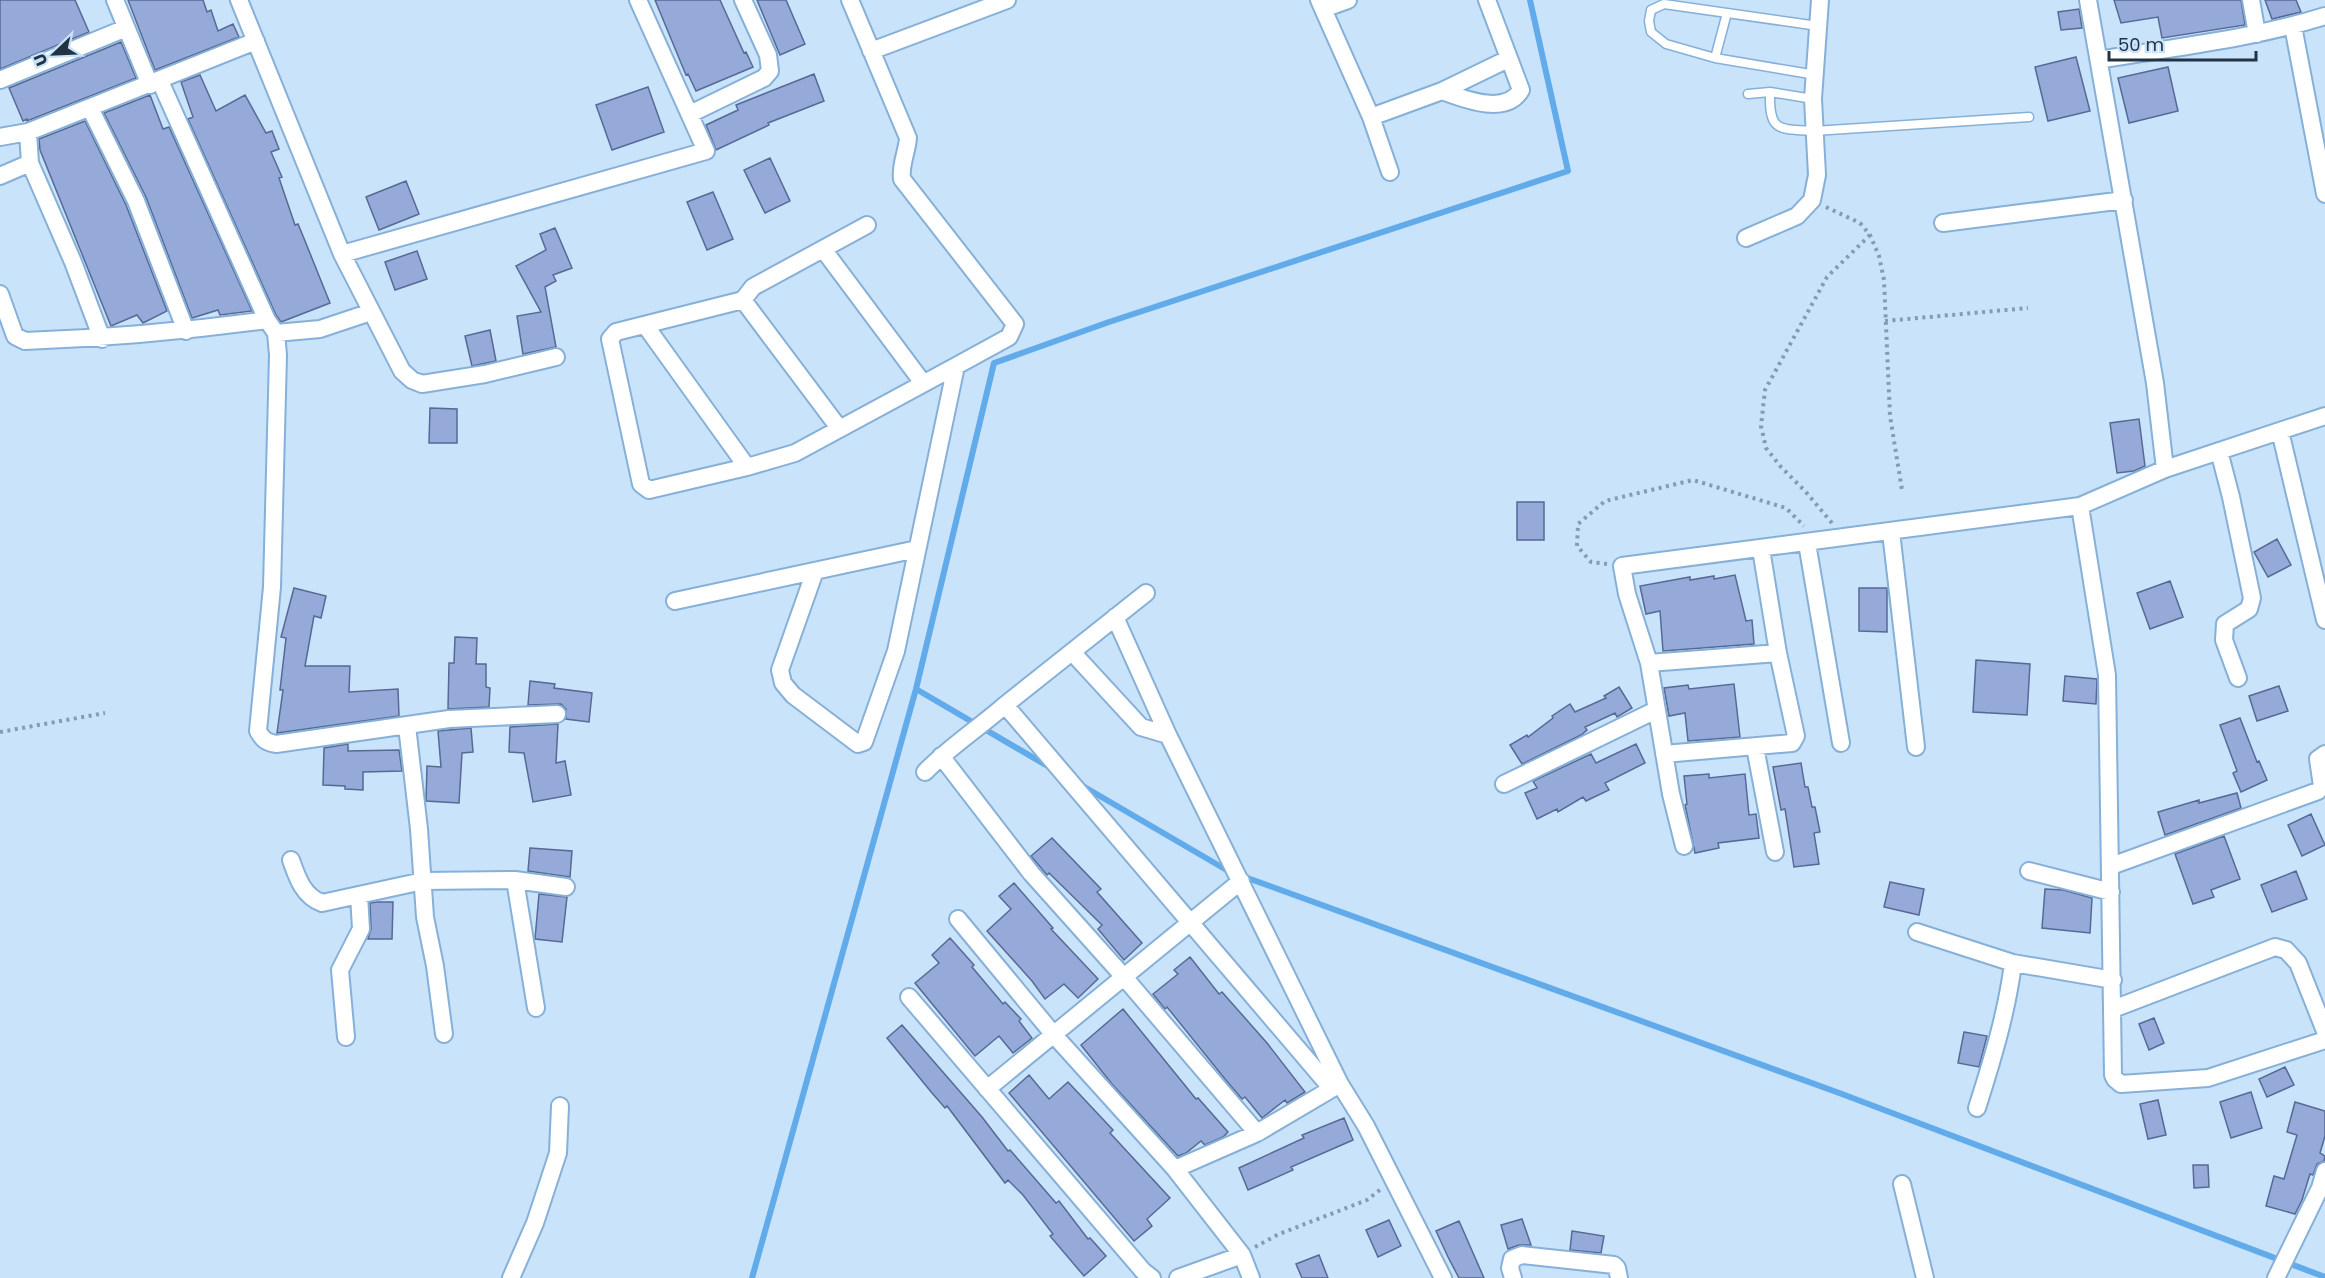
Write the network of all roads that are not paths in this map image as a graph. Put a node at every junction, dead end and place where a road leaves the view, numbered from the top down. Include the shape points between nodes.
1 (115, 0) edge
2 (239, 0) edge
3 (638, 0) edge
4 (743, 0) edge
5 (850, 0) edge
6 (1007, 0) edge
7 (1348, 0) edge
8 (1487, 0) edge
9 (1820, 0) edge
10 (2088, 0) edge
11 (2251, 0) edge
12 (1321, 5) edge
13 (1727, 13) junction
14 (2325, 16) edge
15 (1818, 26) junction
16 (2293, 26) junction
17 (126, 28) junction
18 (2257, 34) junction
19 (256, 41) junction
20 (871, 51) junction
21 (1715, 58) junction
22 (1508, 59) junction
23 (2099, 60) junction
24 (1816, 75) junction
25 (0, 80) edge
26 (155, 83) junction
27 (1442, 91) junction
28 (1770, 92) junction
29 (1748, 94) dead end
30 (1814, 99) junction
31 (90, 108) junction
32 (690, 114) junction
33 (1371, 117) junction
34 (2029, 117) dead end
35 (1814, 131) junction
36 (28, 132) junction
37 (2319, 134) edge
38 (0, 137) edge
39 (30, 163) junction
40 (1390, 172) dead end
41 (0, 176) edge
42 (2325, 194) edge
43 (2124, 200) junction
44 (1943, 223) dead end
45 (867, 225) dead end
46 (1746, 238) dead end
47 (823, 249) junction
48 (342, 254) junction
49 (0, 294) edge
50 (743, 300) junction
51 (371, 312) junction
52 (645, 325) junction
53 (271, 327) junction
54 (186, 331) junction
55 (102, 339) junction
56 (556, 357) dead end
57 (956, 366) junction
58 (923, 383) junction
59 (2325, 416) edge
60 (839, 428) junction
61 (2280, 431) junction
62 (2219, 451) junction
63 (747, 467) junction
64 (2165, 469) junction
65 (2080, 506) junction
66 (1891, 532) junction
67 (1814, 542) junction
68 (917, 549) junction
69 (1761, 549) junction
70 (815, 571) junction
71 (1146, 593) dead end
72 (675, 601) dead end
73 (1115, 617) junction
74 (2325, 620) edge
75 (1072, 651) junction
76 (1778, 653) junction
77 (1649, 663) junction
78 (2238, 678) dead end
79 (1005, 705) junction
80 (1656, 710) junction
81 (557, 714) dead end
82 (407, 726) junction
83 (1168, 735) junction
84 (1841, 743) dead end
85 (1755, 747) junction
86 (1916, 747) dead end
87 (1664, 754) junction
88 (2325, 754) edge
89 (941, 756) junction
90 (925, 772) dead end
91 (1503, 784) dead end
92 (1684, 846) dead end
93 (1775, 852) dead end
94 (291, 860) dead end
95 (2111, 866) junction
96 (2029, 871) dead end
97 (1238, 877) junction
98 (515, 880) junction
99 (423, 881) junction
100 (566, 888) dead end
101 (2111, 892) junction
102 (359, 895) junction
103 (958, 919) dead end
104 (1192, 923) junction
105 (1917, 932) dead end
106 (2013, 963) junction
107 (1124, 977) junction
108 (2113, 980) junction
109 (909, 997) dead end
110 (536, 1008) dead end
111 (2113, 1009) junction
112 (2325, 1031) edge
113 (444, 1034) dead end
114 (1054, 1035) junction
115 (346, 1037) dead end
116 (2325, 1041) edge
117 (1336, 1086) junction
118 (987, 1089) junction
119 (560, 1107) dead end
120 (1977, 1108) dead end
121 (1257, 1133) junction
122 (1174, 1169) junction
123 (2325, 1171) edge
124 (1902, 1184) dead end
125 (1242, 1255) junction
126 (2281, 1266) edge
127 (1439, 1277) edge
128 (511, 1278) edge
129 (1152, 1278) edge
130 (1178, 1278) edge
131 (1251, 1278) edge
132 (1513, 1278) edge
133 (1620, 1278) edge
134 (1925, 1278) edge

1 - 17 street
2 - 19 street
3 - 32 street
4 - 32 street via 768,55 770,71 764,78
5 - 20 street
6 - 20 street
7 - 12 street
8 - 22 street
9 - 15 street
10 - 23 street
11 - 18 street
12 - 33 street
13 - 15 lane
13 - 21 lane
13 - 21 lane via 1664,4 1652,10 1649,21 1651,32 1666,44
14 - 16 street
15 - 24 street
16 - 18 street
16 - 37 street
17 - 25 street
17 - 26 street
18 - 23 street
19 - 26 street
19 - 48 street
20 - 57 street via 908,138 902,179 1015,324 1009,337
21 - 24 lane
22 - 27 street
22 - 27 street via 1521,90 1512,100 1498,104 1470,102
23 - 43 street
24 - 30 street
26 - 31 street
26 - 53 street
27 - 33 street
28 - 29 lane
28 - 30 lane
28 - 35 lane via 1769,114 1775,124 1782,129
30 - 35 street
31 - 36 street
31 - 54 street via 136,201
32 - 48 street via 706,151
33 - 40 street
34 - 35 lane
35 - 46 street via 1817,175 1812,200 1797,216
36 - 38 street
36 - 39 street
37 - 42 street
39 - 41 street
39 - 55 street
43 - 44 street
43 - 64 street via 2155,383
45 - 47 street
47 - 50 street via 753,287
47 - 58 street
48 - 51 street
49 - 55 street via 15,336 25,341
50 - 52 street
50 - 60 street
51 - 53 street via 320,329
51 - 56 street via 402,371 422,384
52 - 63 street
52 - 63 street via 616,332 610,339 641,484 649,490
53 - 54 street
53 - 82 street via 278,355 272,587 258,731 266,741 276,744
54 - 55 street
57 - 58 street
57 - 68 street
58 - 60 street
59 - 61 street
60 - 63 street via 795,453
61 - 62 street
61 - 74 street
62 - 64 street
62 - 78 street via 2252,598 2249,609 2225,624 2224,640
64 - 65 street
65 - 66 street
65 - 95 street via 2107,675
66 - 67 street
66 - 86 street
67 - 69 street
67 - 84 street
68 - 70 street
68 - 70 street via 896,651 864,742 858,744 783,683 780,670
69 - 76 street
69 - 77 street via 1622,566
70 - 72 street
71 - 73 street
73 - 75 street
73 - 83 street
75 - 79 street
75 - 83 street via 1141,728
76 - 77 street
76 - 85 street via 1796,736 1792,743
77 - 80 street
79 - 89 street
79 - 104 street
80 - 87 street
80 - 91 street
81 - 82 street via 449,719
82 - 99 street
83 - 97 street
85 - 87 street
85 - 93 street
87 - 92 street
88 - 95 street via 2318,759 2322,786 2318,791
89 - 90 street
89 - 107 street via 1031,873
94 - 102 street via 299,882 312,899 322,903
95 - 101 street
96 - 101 street
97 - 104 street
97 - 117 street
98 - 99 street
98 - 100 street
98 - 110 street
99 - 102 street
99 - 113 street
101 - 108 street
102 - 115 street via 361,929 340,970
103 - 114 street
104 - 107 street
104 - 117 street
105 - 106 street
106 - 108 street
106 - 120 street via 2001,1025
107 - 114 street
107 - 121 street
108 - 111 street
109 - 118 street
111 - 112 street via 2275,947 2286,950 2298,963
111 - 116 street via 2113,1075 2121,1084 2208,1078
114 - 118 street
114 - 122 street
117 - 121 street
117 - 127 street via 1366,1126
118 - 129 street
119 - 128 street via 558,1153 535,1223
121 - 122 street
122 - 125 street
123 - 126 street
124 - 134 street
125 - 130 street
125 - 131 street
132 - 133 street via 1512,1258 1522,1255 1609,1263 1617,1268

